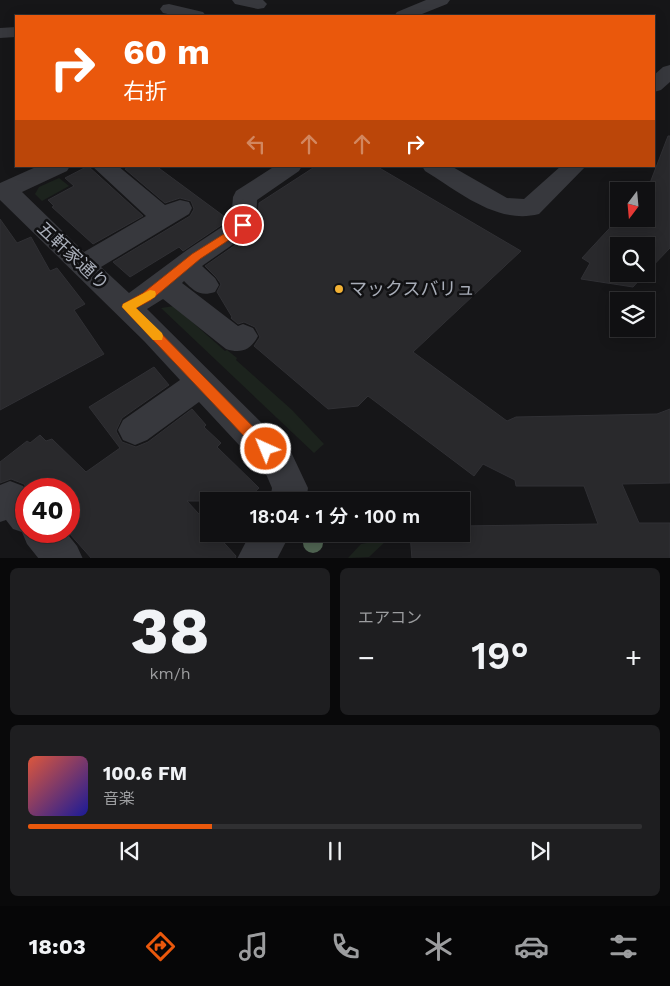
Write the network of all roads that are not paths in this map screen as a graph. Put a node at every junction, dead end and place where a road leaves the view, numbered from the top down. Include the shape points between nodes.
1 (241, 0) edge
2 (440, 0) edge
3 (258, 4) dead end
4 (169, 8) edge
5 (194, 15) edge
6 (410, 15) edge
7 (0, 32) edge
8 (15, 32) edge
9 (57, 167) edge
10 (104, 167) edge
11 (289, 167) edge
12 (435, 167) edge
13 (573, 167) edge
14 (3, 191) edge
15 (82, 265) junction
16 (186, 266) junction
17 (163, 284) junction
18 (205, 285) dead end
19 (128, 307) junction
20 (243, 336) dead end
21 (202, 382) junction
22 (134, 430) dead end
23 (289, 492) edge
24 (15, 504) edge
25 (0, 505) edge
26 (267, 542) edge
27 (51, 543) edge
28 (64, 558) edge
29 (256, 558) edge

1 - 3 street
2 - 6 street
4 - 5 street
7 - 8 street
9 - 14 street
10 - 15 street via 171,212
11 - 16 street via 245,197 243,225
12 - 13 street via 502,206 530,208
14 - 15 street, 五軒家通り
15 - 19 street, 五軒家通り
16 - 17 street
16 - 18 street
17 - 19 street
17 - 20 street via 236,341
19 - 21 street, 五軒家通り
21 - 22 street
21 - 23 street, 五軒家通り via 279,463
24 - 25 street via 10,498
26 - 29 street
27 - 28 street

